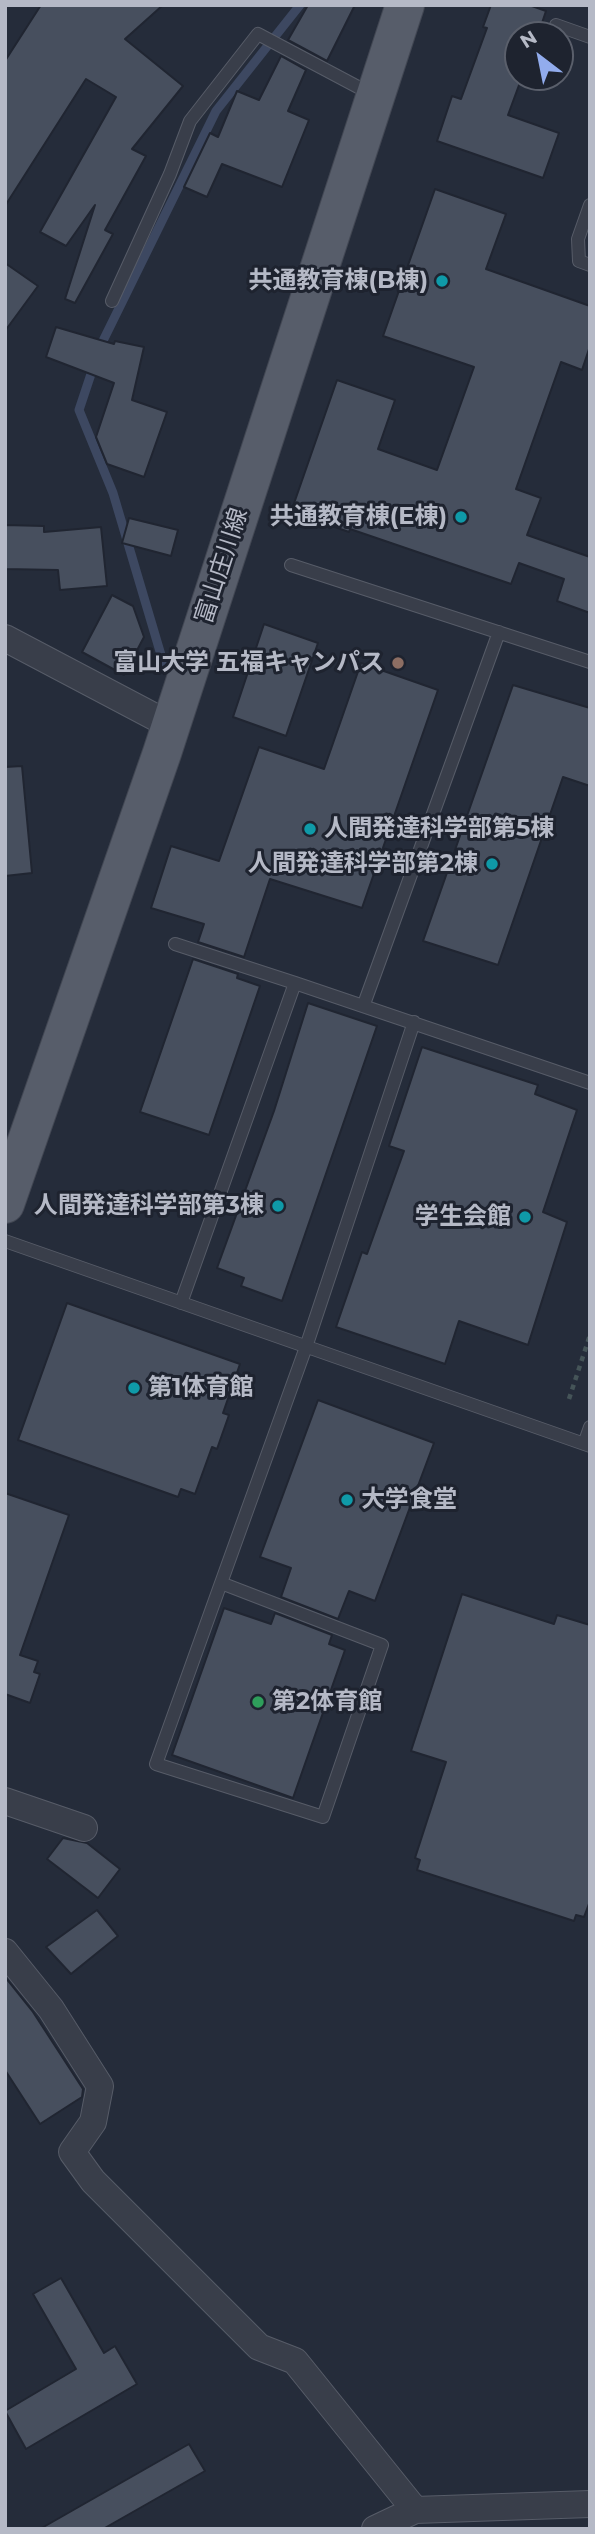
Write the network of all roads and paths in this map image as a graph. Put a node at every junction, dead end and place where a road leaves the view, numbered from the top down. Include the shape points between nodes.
1 (405, 5) edge
2 (375, 96) junction
3 (590, 205) edge
4 (590, 265) edge
5 (112, 301) dead end
6 (291, 565) dead end
7 (499, 632) junction
8 (5, 638) edge
9 (590, 662) edge
10 (170, 725) junction
11 (175, 944) dead end
12 (295, 983) junction
13 (364, 1004) junction
14 (414, 1021) junction
15 (590, 1083) edge
16 (5, 1204) edge
17 (5, 1241) edge
18 (181, 1303) junction
19 (590, 1335) edge
20 (306, 1347) junction
21 (569, 1399) dead end
22 (590, 1427) edge
23 (587, 1445) edge
24 (221, 1583) junction
25 (5, 1801) edge
26 (84, 1828) dead end
27 (5, 1952) edge
28 (590, 2504) edge
29 (415, 2510) junction
30 (375, 2529) edge

1 - 2 main road, 富山庄川線
2 - 5 lane via 258,34 190,121
2 - 10 main road, 富山庄川線
3 - 4 lane via 579,239 579,261
6 - 7 lane
7 - 9 lane
7 - 13 lane
8 - 10 street
10 - 16 main road, 富山庄川線
11 - 12 lane
12 - 13 lane
12 - 18 lane
13 - 14 lane
14 - 15 lane
14 - 20 lane
17 - 18 lane
18 - 20 lane
19 - 21 path
20 - 23 lane
20 - 24 lane
22 - 23 lane
24 - 24 lane via 382,1644 323,1817 156,1764
25 - 26 street
27 - 29 street via 51,2009 100,2086 93,2122 72,2152 93,2180 259,2347 295,2361
28 - 29 street
29 - 30 street

